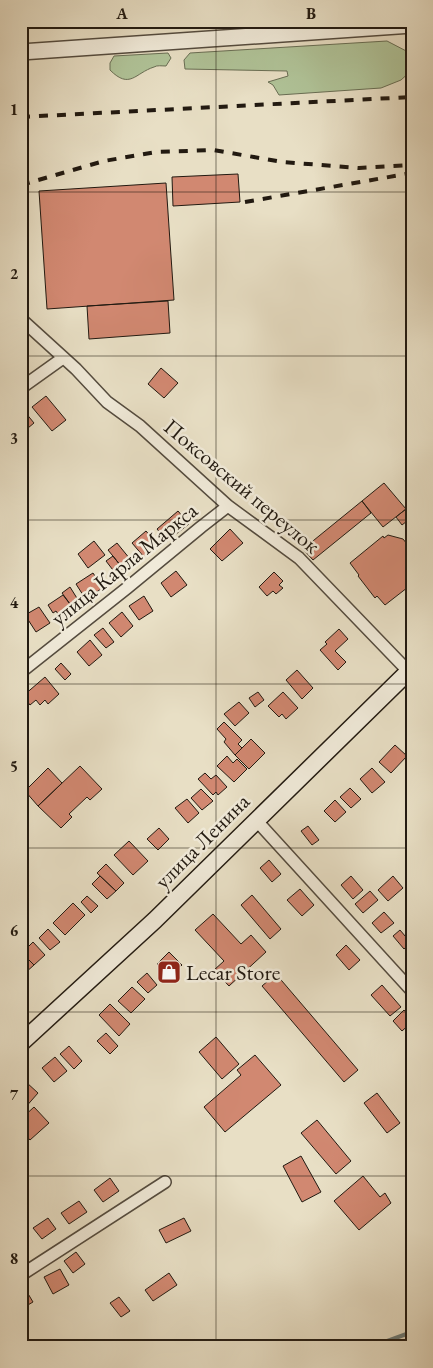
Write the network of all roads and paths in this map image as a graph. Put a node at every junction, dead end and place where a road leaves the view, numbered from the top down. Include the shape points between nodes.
1 (412, 25) edge
2 (21, 52) edge
3 (21, 319) edge
4 (63, 358) junction
5 (21, 388) edge
6 (228, 506) junction
7 (410, 670) edge
8 (21, 672) edge
9 (256, 820) junction
10 (412, 991) edge
11 (21, 1043) edge
12 (165, 1182) dead end
13 (21, 1275) edge

1 - 2 street
3 - 4 street, Поксовский переулок
4 - 5 street
4 - 6 street, Поксовский переулок via 107,402 140,426
6 - 7 street, Поксовский переулок via 299,558
6 - 8 street, улица Карла Маркса
7 - 9 main road, улица Ленина
9 - 10 street
9 - 11 main road, улица Ленина via 155,920
12 - 13 street

